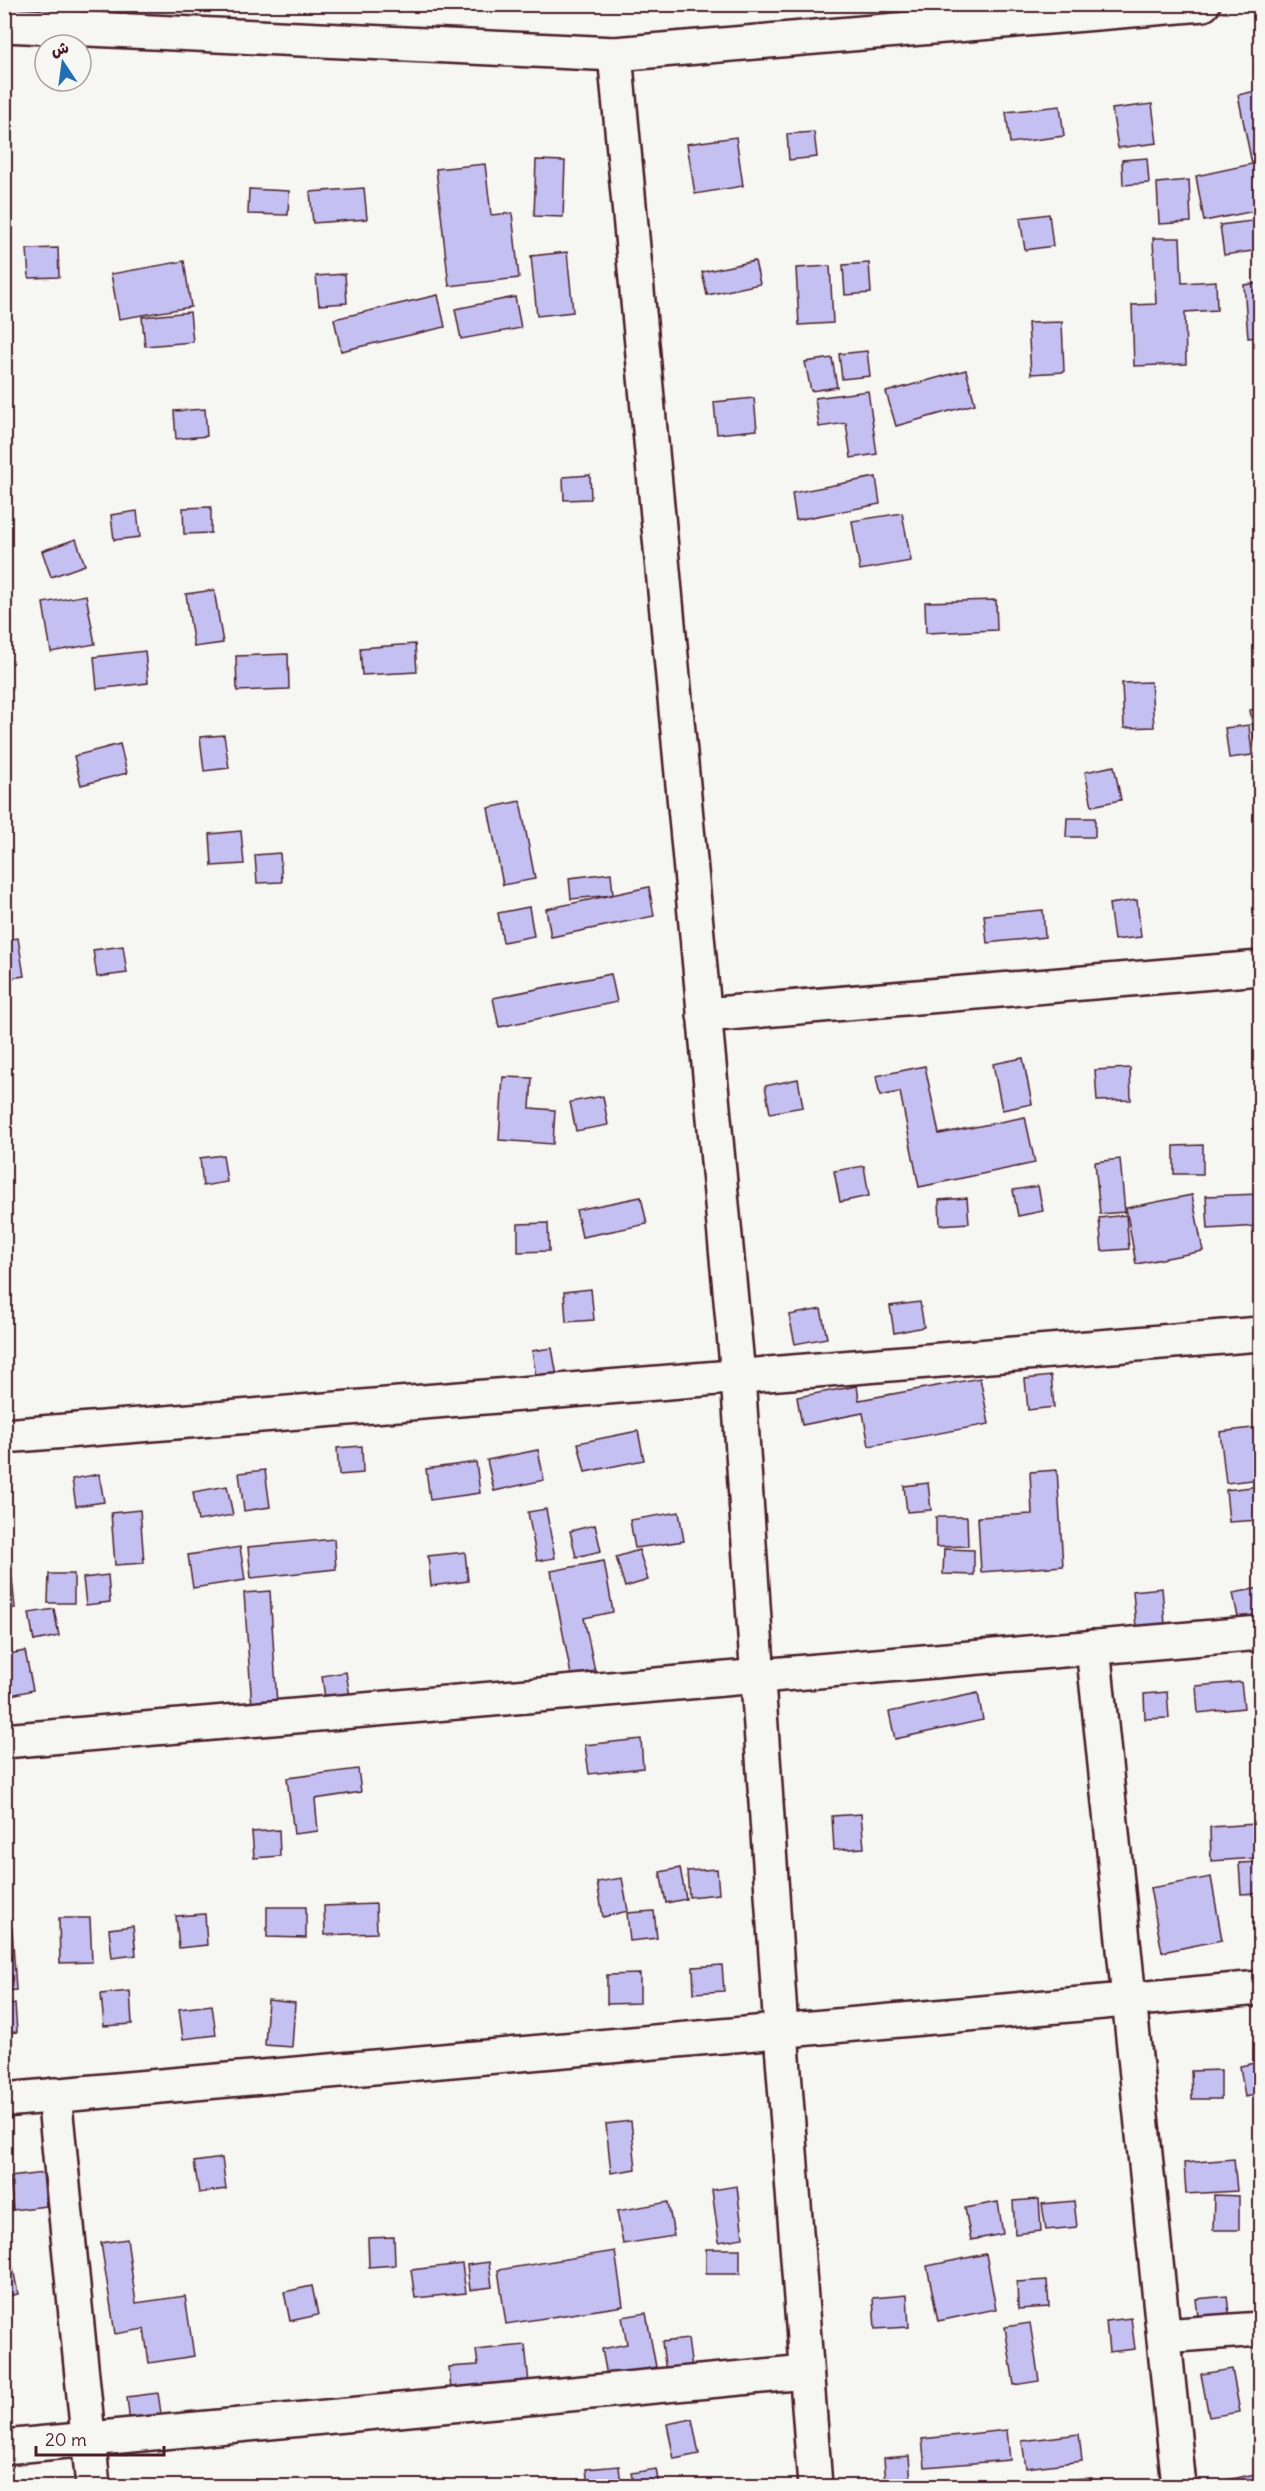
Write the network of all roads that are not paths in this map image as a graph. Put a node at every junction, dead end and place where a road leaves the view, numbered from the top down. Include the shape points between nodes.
1 (1203, 4) edge
2 (4, 25) edge
3 (615, 54) junction
4 (1260, 968) edge
5 (704, 1014) junction
6 (1260, 1334) edge
7 (738, 1376) junction
8 (4, 1436) edge
9 (1260, 1633) edge
10 (1093, 1647) junction
11 (757, 1675) junction
12 (4, 1741) edge
13 (1260, 1988) edge
14 (1130, 1999) junction
15 (781, 2031) junction
16 (54, 2095) junction
17 (4, 2100) edge
18 (1260, 2329) edge
19 (1164, 2336) junction
20 (807, 2372) junction
21 (88, 2439) junction
22 (4, 2447) edge
23 (93, 2487) edge
24 (815, 2487) edge
25 (1179, 2487) edge

1 - 3 main road
2 - 3 main road
3 - 5 main road
4 - 5 main road
5 - 7 main road
6 - 7 main road
7 - 8 main road
7 - 11 main road
9 - 10 main road
10 - 11 main road
10 - 14 main road
11 - 12 main road
11 - 15 main road
13 - 14 main road
14 - 15 main road
14 - 19 main road
15 - 16 main road
15 - 20 main road
16 - 17 main road
16 - 21 main road
18 - 19 main road
19 - 25 main road
20 - 21 main road
20 - 24 main road
21 - 22 main road
21 - 23 main road

